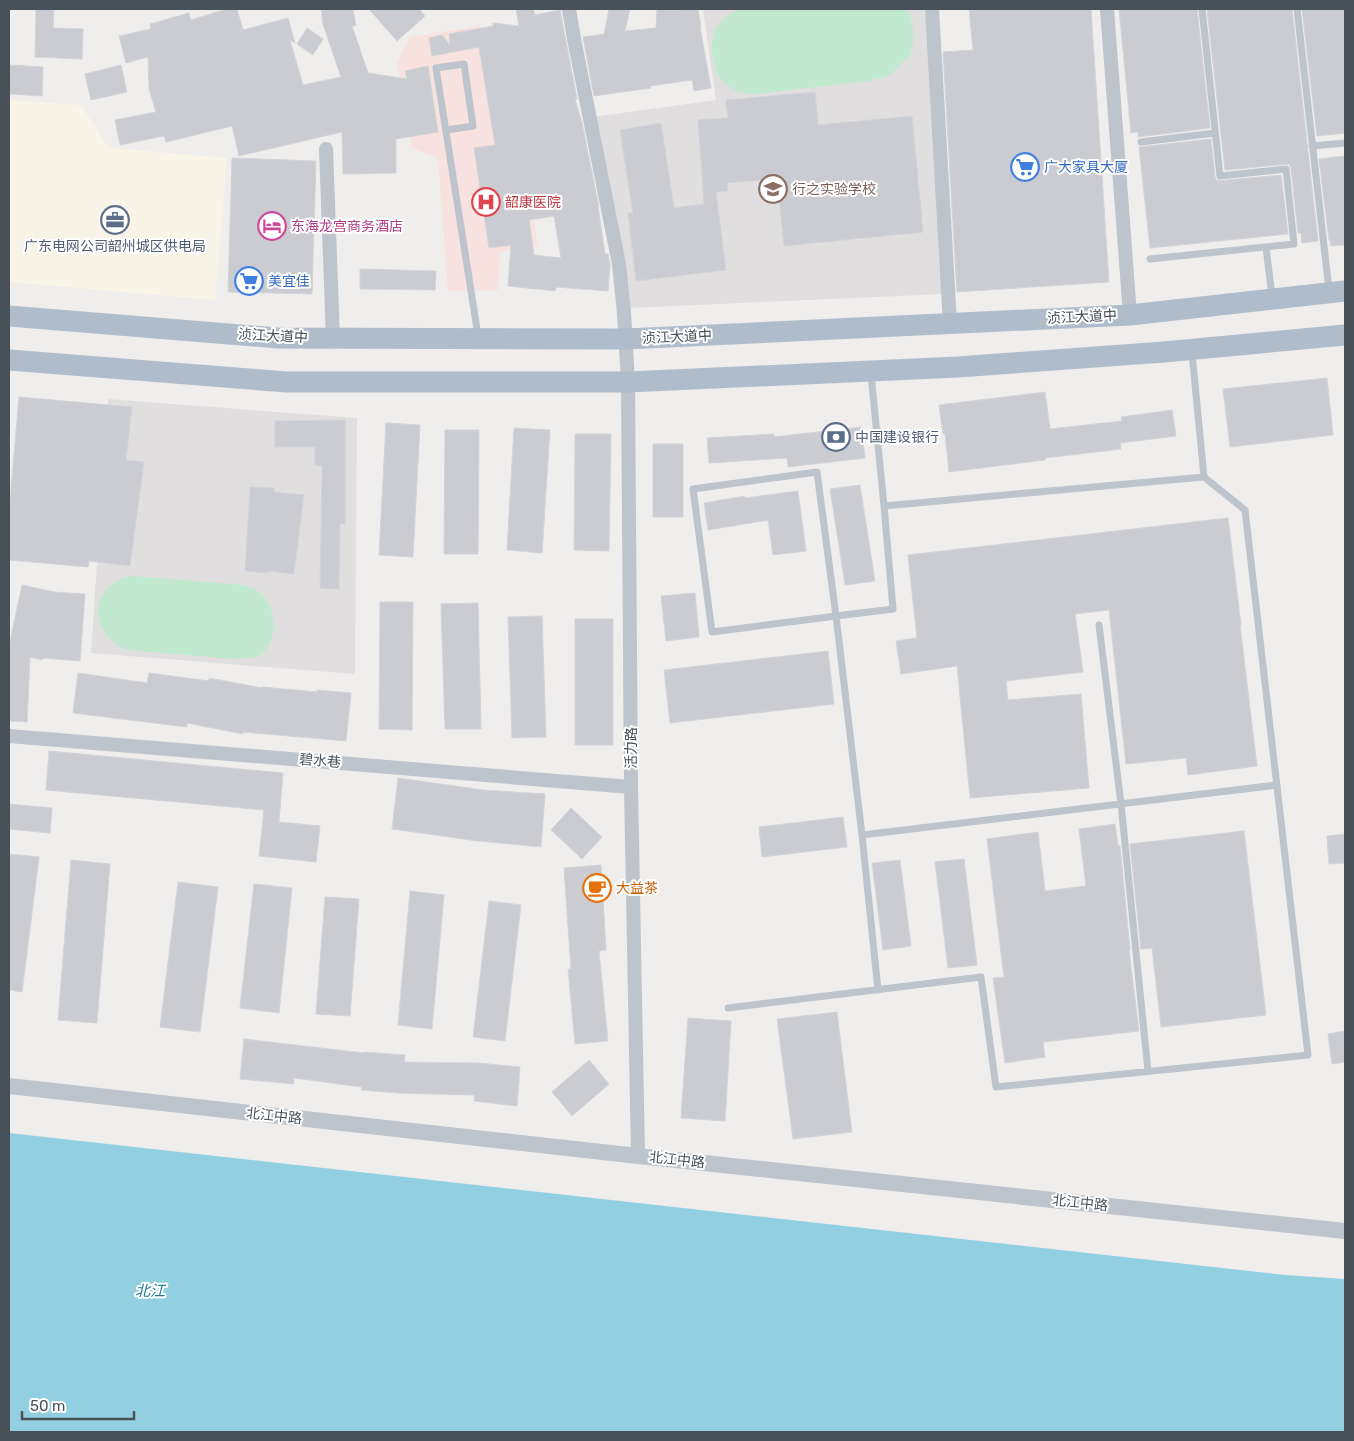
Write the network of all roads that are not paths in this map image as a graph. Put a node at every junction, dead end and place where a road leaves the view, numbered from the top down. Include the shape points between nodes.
1 (569, 9) edge
2 (932, 9) edge
3 (1107, 9) edge
4 (1202, 9) edge
5 (1297, 9) edge
6 (446, 130) junction
7 (1216, 133) junction
8 (1141, 142) dead end
9 (1345, 143) edge
10 (1312, 146) junction
11 (326, 149) dead end
12 (1266, 247) junction
13 (1150, 259) dead end
14 (1337, 292) edge
15 (1272, 299) junction
16 (1130, 315) junction
17 (9, 316) edge
18 (950, 324) junction
19 (1345, 335) edge
20 (334, 338) junction
21 (478, 339) junction
22 (626, 339) junction
23 (1192, 350) junction
24 (9, 360) edge
25 (871, 371) junction
26 (628, 382) junction
27 (1204, 477) junction
28 (884, 506) junction
29 (836, 616) junction
30 (1100, 625) dead end
31 (9, 736) edge
32 (1277, 785) junction
33 (631, 787) junction
34 (1121, 804) junction
35 (862, 835) junction
36 (878, 990) junction
37 (728, 1008) dead end
38 (1148, 1071) junction
39 (9, 1086) edge
40 (638, 1156) junction
41 (1345, 1231) edge

1 - 22 street, 活力路 via 619,264
2 - 18 street
3 - 16 street
4 - 7 lane
5 - 10 lane
6 - 6 lane via 436,68 464,64 473,126
6 - 21 lane
7 - 8 lane
7 - 12 lane via 1220,176 1286,169 1294,244
9 - 10 lane
10 - 14 lane
11 - 20 street
12 - 13 lane
12 - 15 lane
14 - 15 main road, 浈江大道中
15 - 16 main road, 浈江大道中
16 - 18 main road, 浈江大道中
17 - 20 main road, 浈江大道中 via 278,338
18 - 22 main road, 浈江大道中
19 - 23 main road
20 - 21 main road, 浈江大道中
21 - 22 main road, 浈江大道中
22 - 26 street, 活力路
23 - 25 main road
23 - 27 lane
24 - 26 main road via 287,382
25 - 26 main road
25 - 28 lane
26 - 33 street, 活力路
27 - 28 lane
27 - 32 lane via 1245,510
28 - 29 lane via 893,609
29 - 29 lane via 712,632 693,489 817,472
29 - 35 lane
30 - 34 lane
31 - 33 street, 碧水巷
32 - 34 lane
32 - 38 lane via 1308,1055
33 - 40 street, 活力路
34 - 35 lane
34 - 38 lane
35 - 36 lane
36 - 37 lane
36 - 38 lane via 981,977 996,1087
39 - 40 street, 北江中路
40 - 41 street, 北江中路

